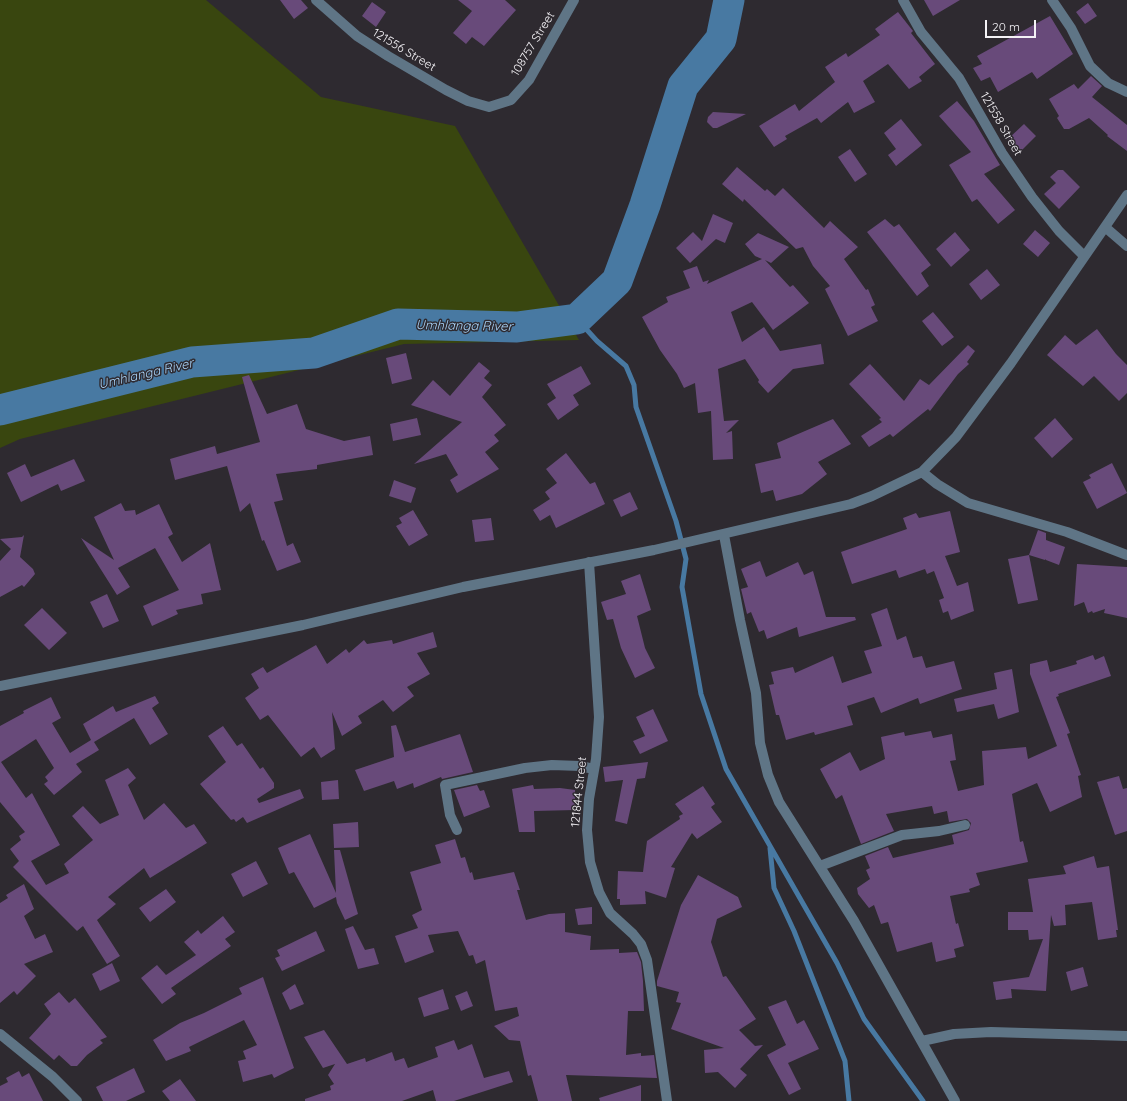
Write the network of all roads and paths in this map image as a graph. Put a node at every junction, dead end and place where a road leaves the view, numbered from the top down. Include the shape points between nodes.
1 (574, 0) edge
2 (902, 0) edge
3 (1052, 0) edge
4 (322, 2) edge
5 (1127, 92) edge
6 (489, 107) joint
7 (1127, 195) edge
8 (1104, 227) junction
9 (1127, 246) edge
10 (1084, 256) junction
11 (922, 472) junction
12 (724, 535) junction
13 (1127, 555) edge
14 (589, 562) junction
15 (0, 686) edge
16 (594, 769) junction
17 (965, 825) dead end
18 (457, 830) dead end
19 (820, 866) junction
20 (0, 1034) edge
21 (1127, 1036) edge
22 (922, 1041) junction
23 (77, 1101) edge
24 (667, 1101) edge
25 (955, 1101) edge

1 - 6 street, 108757 Street via 529,80 511,100
2 - 10 street, 121558 Street via 921,32 959,78 1002,153 1032,198
3 - 5 street via 1071,28 1090,66 1108,83
4 - 6 street, 121556 Street via 357,36 388,56 446,90
7 - 8 street
8 - 9 street
8 - 10 street
10 - 11 street via 1011,363 956,437
11 - 12 street via 851,504
11 - 13 street via 936,484 968,503 1067,532
12 - 14 street
12 - 19 street via 756,693 760,743 768,775 779,802
14 - 15 street via 463,587 303,626
14 - 16 street, 121844 Street via 599,717
16 - 18 street via 552,765 525,768 445,785 450,815
16 - 24 street, 121844 Street via 587,830 590,862 599,892 610,914 633,934 641,944 647,960
17 - 19 street via 940,831 902,835
19 - 22 street
20 - 23 street via 53,1077
21 - 22 street via 992,1032 954,1034
22 - 25 street

